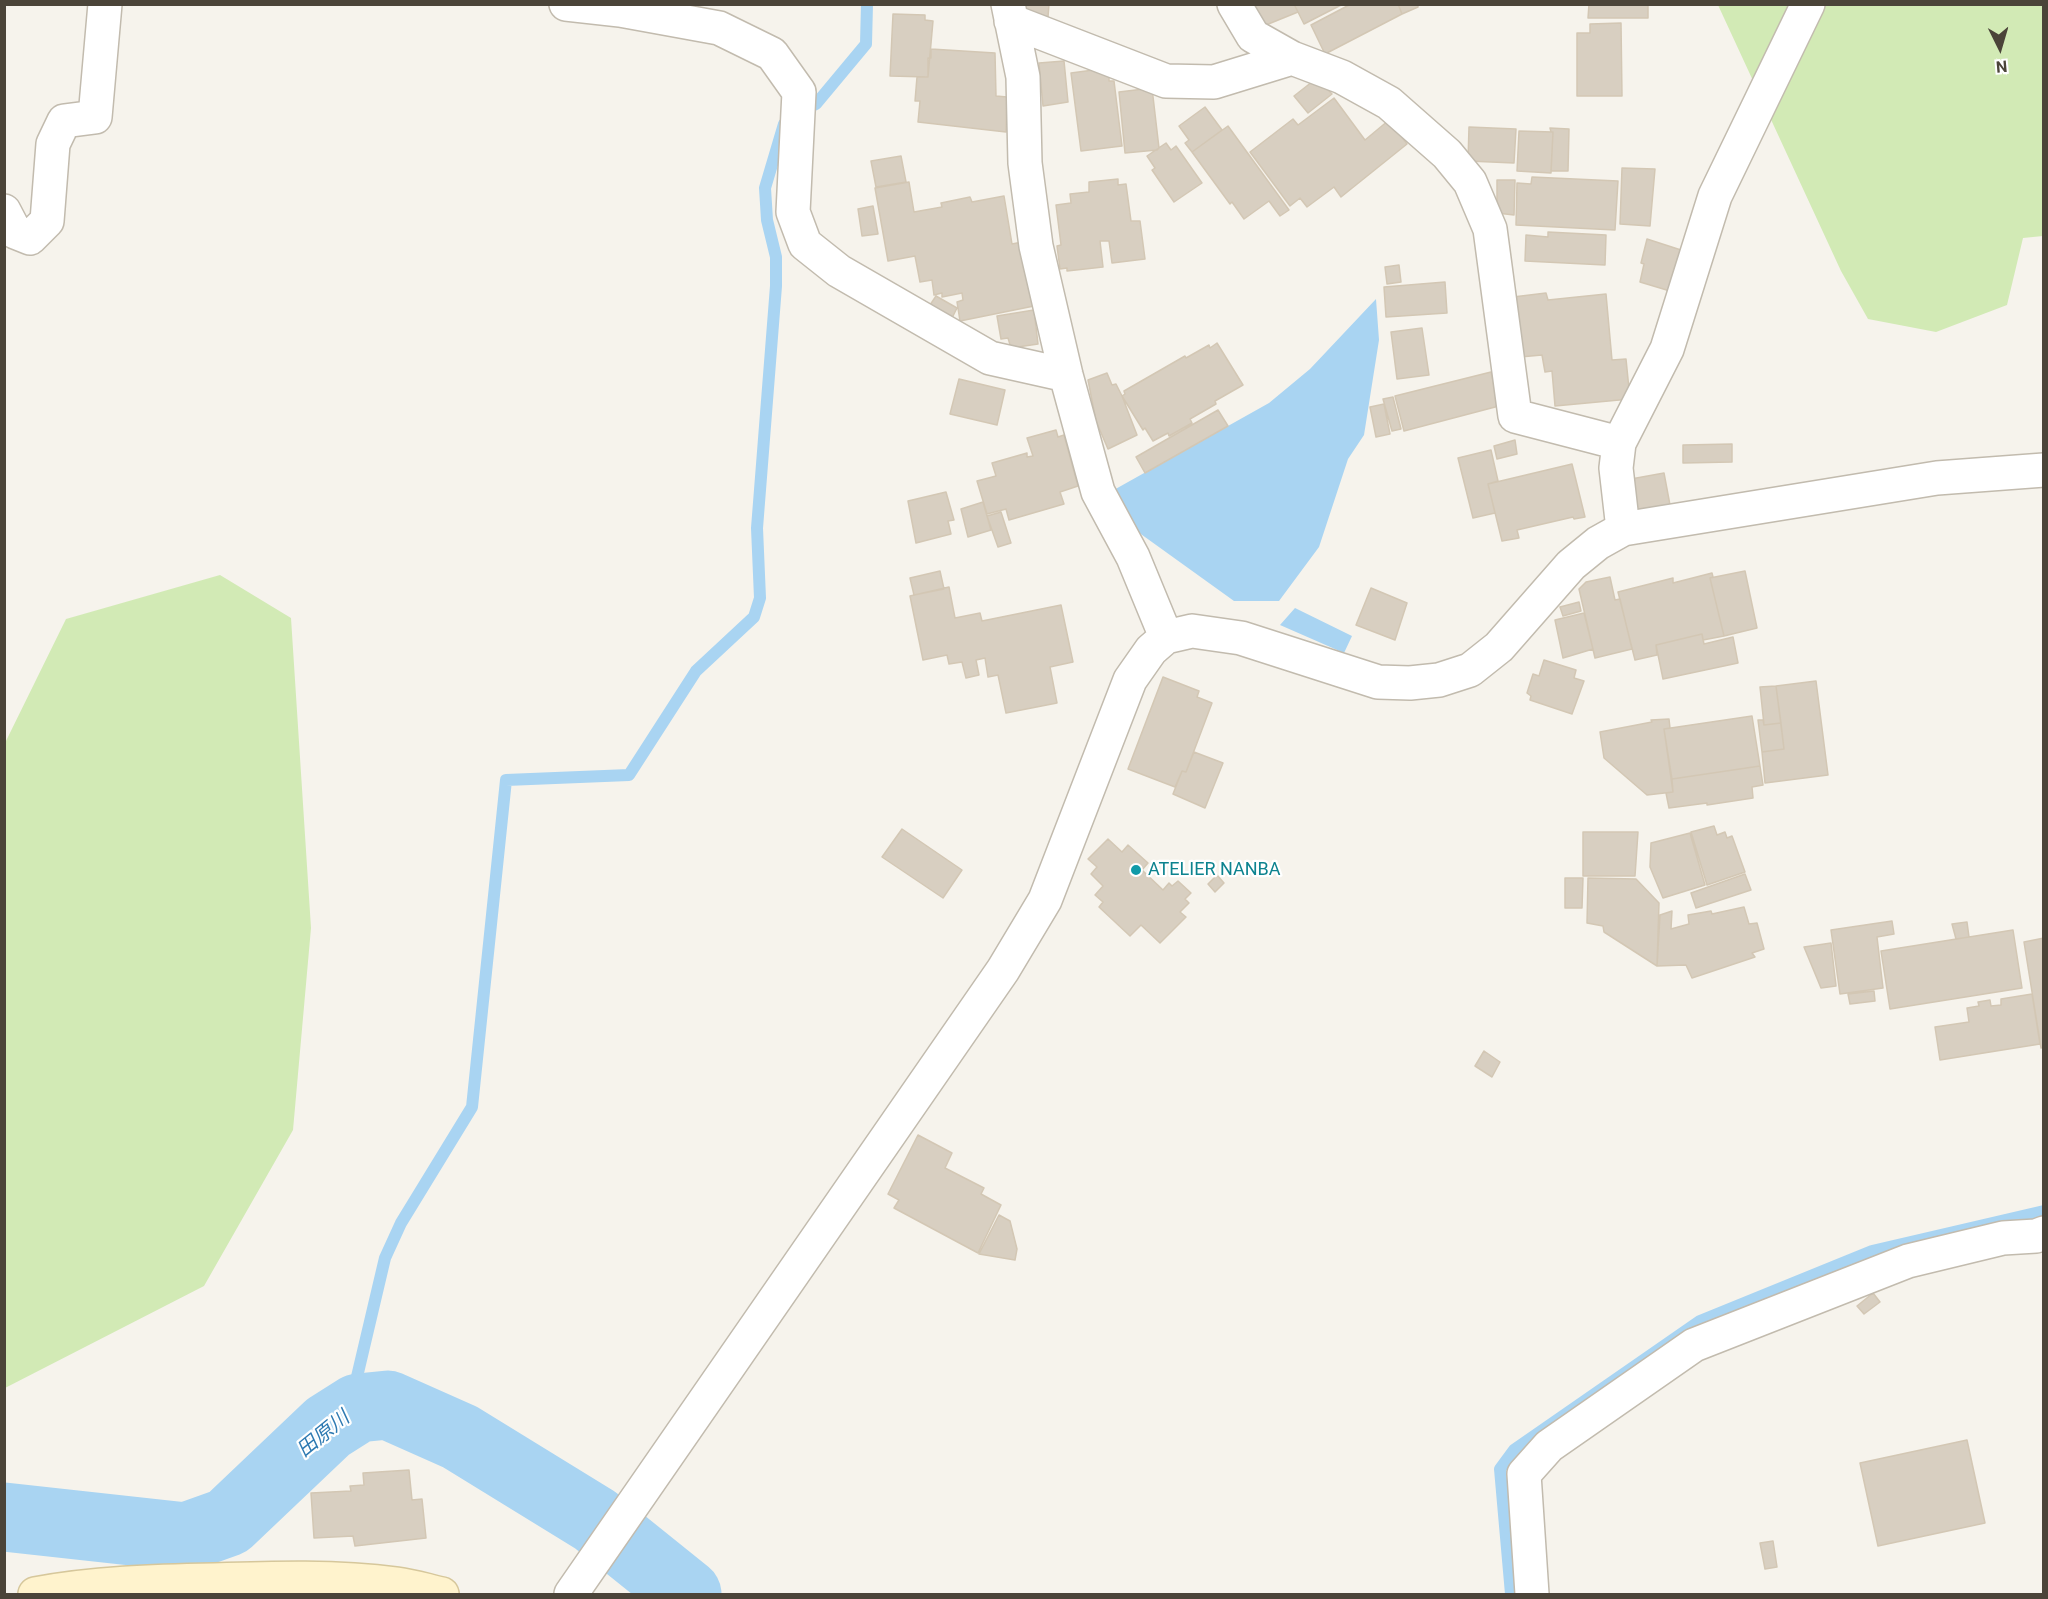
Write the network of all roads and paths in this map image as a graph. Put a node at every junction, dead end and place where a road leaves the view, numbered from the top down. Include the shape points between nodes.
1 (105, 4) edge
2 (566, 4) edge
3 (1234, 4) edge
4 (1808, 4) edge
5 (1010, 13) edge
6 (1292, 58) junction
7 (4, 211) edge
8 (1066, 375) junction
9 (1619, 443) junction
10 (2043, 470) edge
11 (1623, 529) junction
12 (1166, 637) junction
13 (2043, 1233) edge
14 (35, 1594) edge
15 (442, 1594) edge
16 (571, 1594) edge
17 (1532, 1594) edge

1 - 7 street via 95,117 64,121 53,144 47,221 30,238 15,232
2 - 8 street via 719,28 772,54 799,92 793,212 805,244 839,271 990,358
3 - 6 street via 1253,36
4 - 9 street via 1715,196 1667,349
5 - 6 street via 1166,81 1214,82
5 - 8 street via 1023,77 1025,163 1036,246
6 - 9 street via 1342,77 1389,103 1447,154 1470,182 1490,230 1515,416
8 - 12 street via 1098,492 1133,557
9 - 11 street via 1616,468
10 - 11 street via 1937,478
11 - 12 street via 1598,543 1571,566 1499,647 1470,670 1439,680 1378,682 1241,638 1192,631
12 - 16 street via 1151,650 1130,680 1045,900 1003,970
13 - 17 street via 2003,1238 1908,1261 1694,1345 1549,1446 1524,1474
14 - 15 main road via 174,1581 296,1578 400,1584

